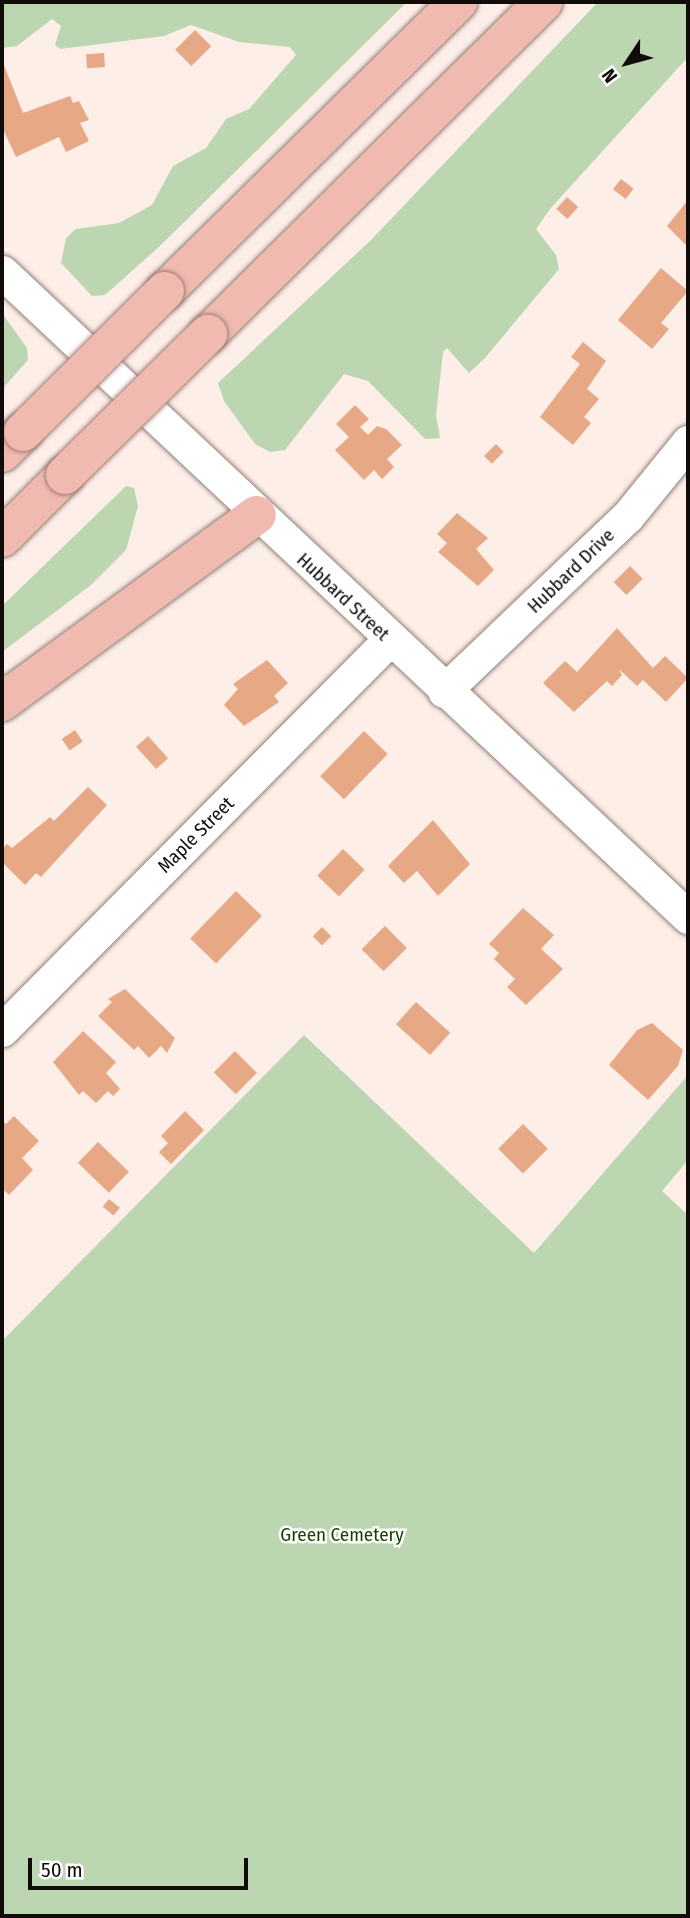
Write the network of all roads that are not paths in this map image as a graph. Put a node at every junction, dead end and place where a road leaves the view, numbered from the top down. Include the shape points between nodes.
1 (458, 2) edge
2 (543, 2) edge
3 (2, 272) edge
4 (13, 442) edge
5 (688, 442) edge
6 (257, 515) junction
7 (2, 538) edge
8 (389, 640) junction
9 (444, 691) junction
10 (2, 702) edge
11 (688, 916) edge
12 (2, 1030) edge

1 - 4 highway, bridge
2 - 7 highway, bridge
3 - 6 street, Hubbard Street
5 - 9 street, Hubbard Drive via 627,517
6 - 8 street, Hubbard Street
6 - 10 highway
8 - 9 street, Hubbard Street
8 - 12 street, Maple Street
9 - 11 street, Hubbard Street

